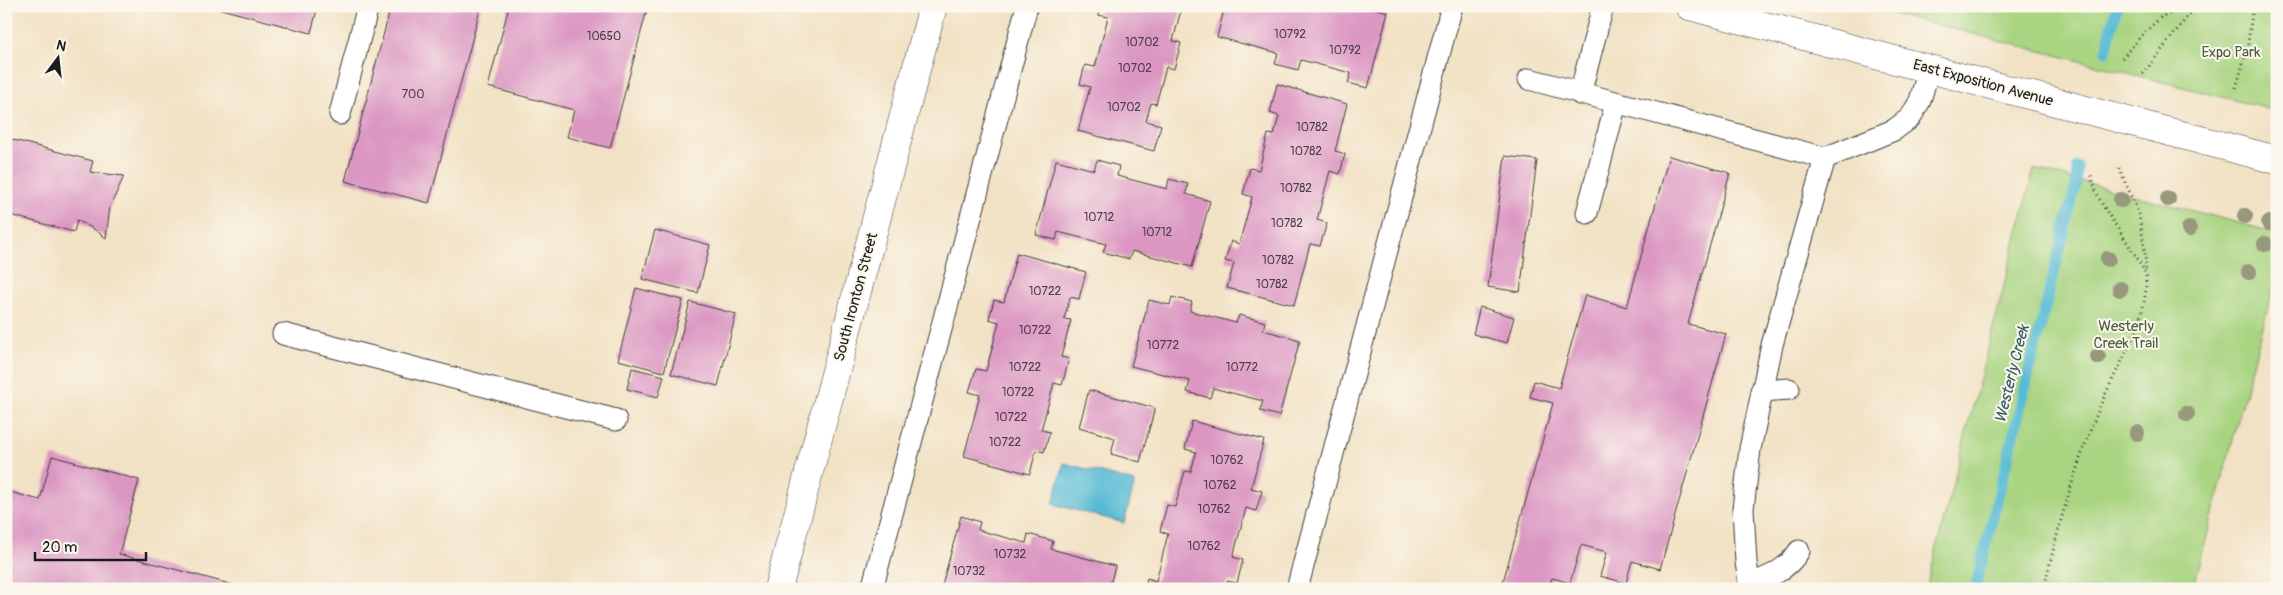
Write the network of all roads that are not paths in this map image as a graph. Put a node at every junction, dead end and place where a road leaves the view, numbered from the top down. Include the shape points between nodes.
1 (368, 6) edge
2 (933, 6) edge
3 (1027, 6) edge
4 (1452, 6) edge
5 (1603, 6) edge
6 (1690, 6) edge
7 (1929, 68) junction
8 (1529, 79) dead end
9 (1580, 94) junction
10 (1616, 103) junction
11 (340, 114) dead end
12 (1825, 158) junction
13 (2277, 160) edge
14 (1587, 213) dead end
15 (283, 334) dead end
16 (1789, 389) dead end
17 (1762, 391) junction
18 (616, 420) dead end
19 (1799, 551) dead end
20 (1750, 586) edge
21 (778, 589) edge
22 (872, 589) edge
23 (1298, 589) edge

1 - 11 lane
2 - 21 street, South Ironton Street
3 - 22 lane
4 - 23 lane
5 - 9 lane
6 - 7 street, East Exposition Avenue
7 - 12 lane via 1918,108 1905,123
7 - 13 street, East Exposition Avenue
8 - 9 lane
9 - 10 lane
10 - 12 lane
10 - 14 lane
12 - 17 lane
15 - 18 lane
16 - 17 lane
17 - 20 lane via 1750,449 1743,509
19 - 20 lane via 1783,569

